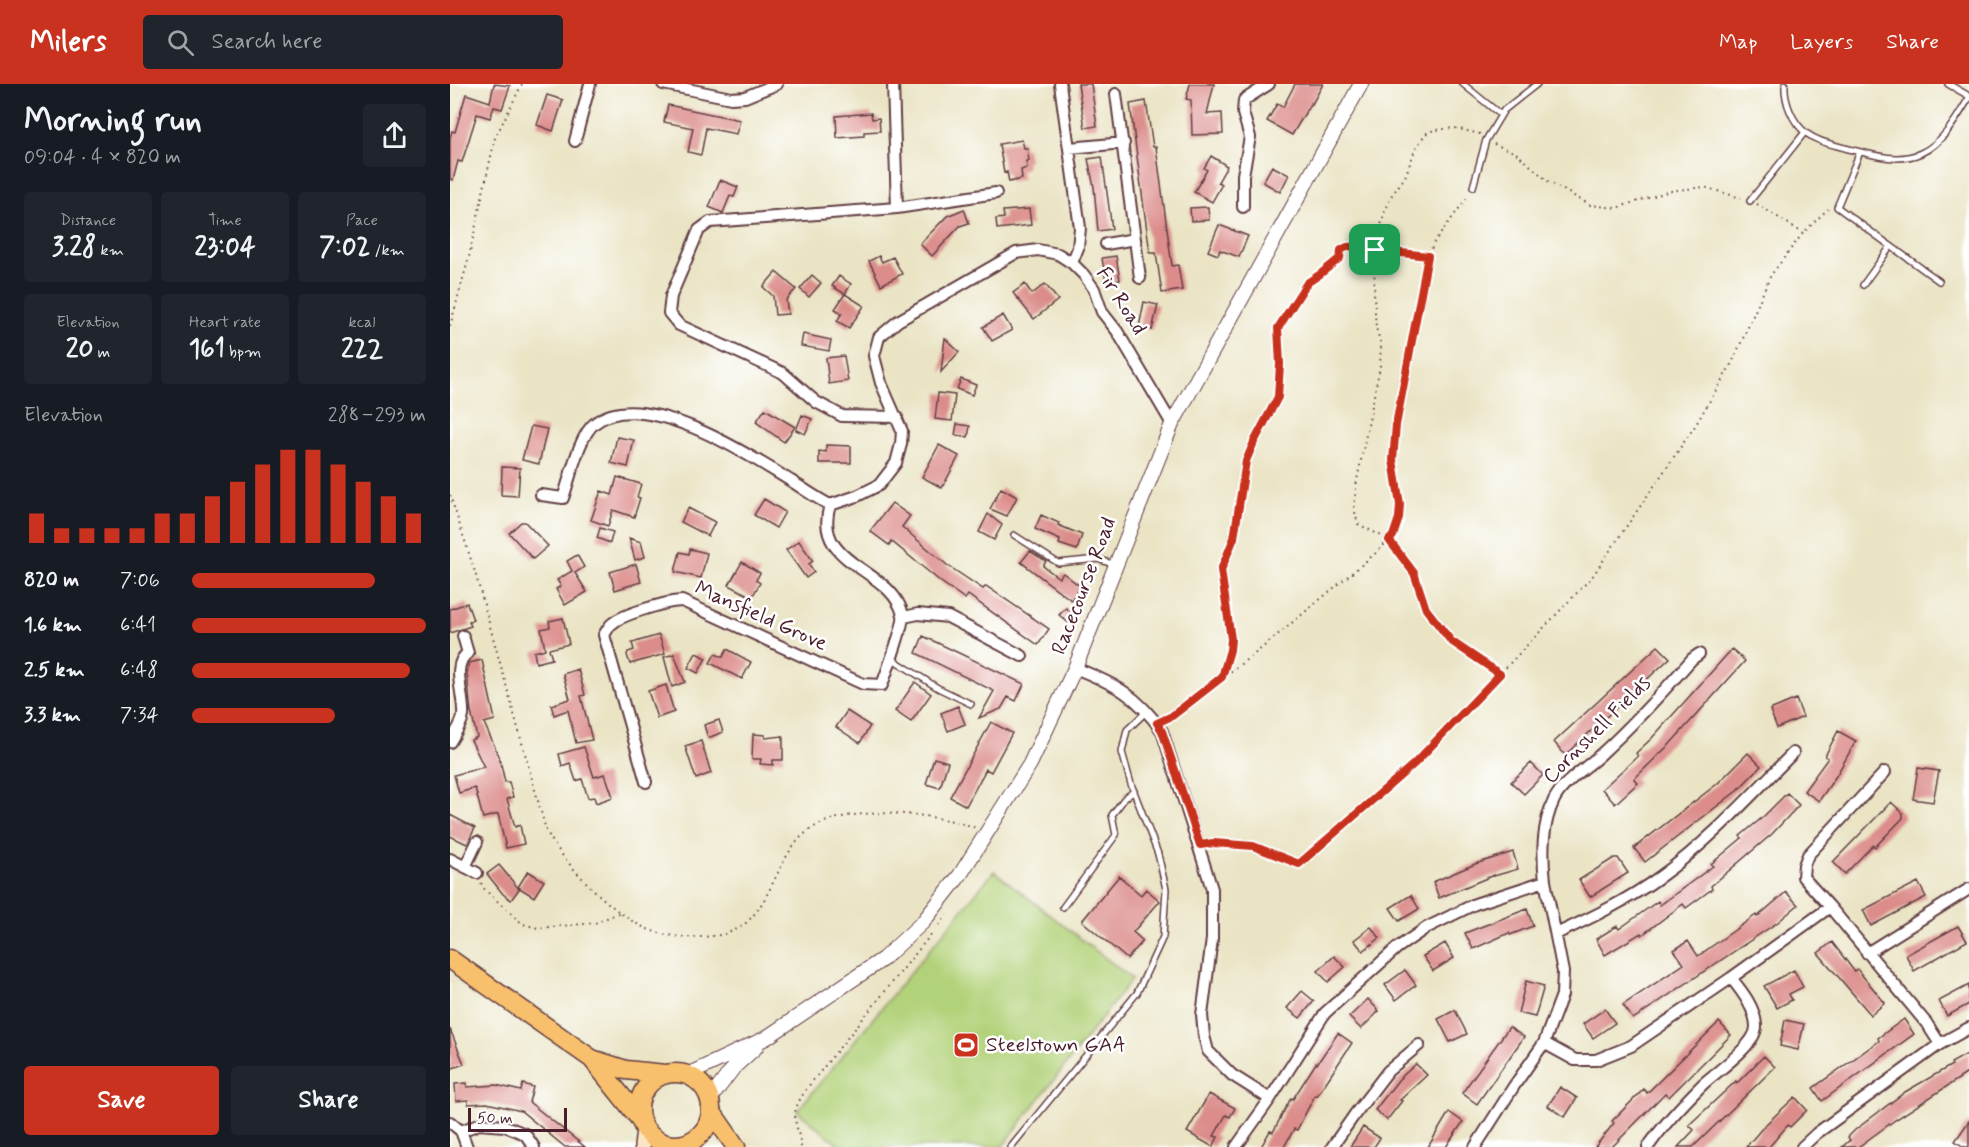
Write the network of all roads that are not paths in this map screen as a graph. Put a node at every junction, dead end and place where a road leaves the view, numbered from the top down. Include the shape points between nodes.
1 (590, 84) edge
2 (663, 84) edge
3 (777, 84) edge
4 (892, 84) edge
5 (1060, 84) edge
6 (1269, 84) edge
7 (1361, 84) edge
8 (1463, 84) edge
9 (1537, 84) edge
10 (1785, 84) edge
11 (1948, 84) edge
12 (1116, 94) dead end
13 (1969, 97) edge
14 (1501, 115) junction
15 (1805, 132) junction
16 (575, 141) dead end
17 (1124, 143) junction
18 (1069, 148) junction
19 (1860, 152) junction
20 (1473, 187) road end
21 (996, 193) dead end
22 (1750, 201) road end
23 (1243, 207) dead end
24 (897, 208) junction
25 (1135, 239) junction
26 (1106, 244) dead end
27 (1891, 246) junction
28 (1072, 263) junction
29 (1140, 278) dead end
30 (1939, 281) dead end
31 (1863, 285) dead end
32 (897, 417) junction
33 (1172, 424) junction
34 (541, 495) dead end
35 (830, 505) junction
36 (1014, 535) dead end
37 (1115, 565) junction
38 (904, 617) junction
39 (463, 636) dead end
40 (1699, 654) dead end
41 (1022, 656) dead end
42 (891, 658) junction
43 (1075, 668) junction
44 (971, 704) dead end
45 (1148, 710) junction
46 (450, 742) edge
47 (1793, 753) dead end
48 (1885, 772) dead end
49 (646, 782) dead end
50 (1134, 791) junction
51 (477, 842) dead end
52 (450, 859) edge
53 (465, 867) junction
54 (477, 873) road end
55 (1545, 881) junction
56 (1969, 889) edge
57 (1063, 906) dead end
58 (1830, 907) junction
59 (1556, 934) junction
60 (1867, 953) junction
61 (450, 959) edge
62 (1731, 978) junction
63 (1969, 1028) edge
64 (766, 1038) junction
65 (1544, 1043) junction
66 (1940, 1044) junction
67 (1419, 1045) dead end
68 (592, 1059) junction
69 (664, 1074) junction
70 (687, 1075) junction
71 (1270, 1099) junction
72 (710, 1105) junction
73 (450, 1122) edge
74 (641, 1123) junction
75 (461, 1131) junction
76 (679, 1146) edge
77 (467, 1147) edge
78 (534, 1147) edge
79 (642, 1147) edge
80 (736, 1147) edge
81 (1011, 1147) edge
82 (1236, 1147) edge
83 (1332, 1147) edge
84 (1476, 1147) edge
85 (1648, 1147) edge
86 (1802, 1147) edge

1 - 16 street
2 - 3 street via 731,98 745,97
4 - 24 street
5 - 18 street, Fir Road
6 - 23 street via 1244,100 1243,113 1250,137 1243,175
7 - 33 street, Racecourse Road
8 - 14 lane
9 - 14 lane
10 - 15 lane via 1784,96
11 - 13 lane
12 - 17 street
13 - 19 lane via 1945,135 1924,152 1909,158
14 - 20 lane via 1487,139
15 - 19 lane via 1822,143
15 - 22 lane
17 - 18 street
17 - 25 street
18 - 28 street, Fir Road via 1080,228
19 - 27 lane via 1837,207
21 - 24 street
24 - 32 street via 710,222 699,230 671,296 669,313 679,325 783,373 816,402 842,416
25 - 26 street
25 - 29 street
27 - 30 lane
27 - 31 lane
28 - 32 street via 1058,254 1038,250 1016,253 898,321 879,337 874,356
28 - 33 street, Fir Road via 1094,289 1102,312
32 - 35 street via 902,431 896,463 879,485
33 - 37 street, Racecourse Road
34 - 35 street via 563,498 584,437 594,424 611,414 628,411 678,421 727,443
35 - 38 street via 827,531 833,545 889,590
36 - 37 lane via 1058,563 1098,559
37 - 43 street, Racecourse Road
38 - 41 street via 948,617
38 - 42 street, Mansfield Grove
39 - 46 street via 468,653 457,666 463,717
40 - 55 street, Cornshell Fields via 1555,798 1546,822 1542,855
42 - 44 lane
42 - 49 street, Mansfield Grove via 882,685 863,684 682,601 612,623 604,635
43 - 45 street via 1122,690
43 - 64 street, Racecourse Road via 1030,764 960,875 923,922 883,959
45 - 50 lane via 1127,730 1122,752
45 - 71 street via 1162,731 1212,889 1212,939 1202,1015 1208,1051 1232,1075
47 - 59 street via 1662,876 1615,906
48 - 58 street via 1808,855 1803,877
50 - 57 lane via 1112,815 1116,835
50 - 81 lane via 1158,854 1166,889 1163,937 1137,993
51 - 53 street
52 - 53 street
53 - 54 street
55 - 59 street, Cornshell Fields
55 - 71 street via 1475,904 1425,928 1397,948 1325,1013
56 - 60 street
58 - 60 street
58 - 62 street
59 - 65 street, Cornshell Fields via 1563,972 1562,995
60 - 66 street
61 - 68 highway
62 - 65 street via 1631,1046 1596,1060 1575,1060
62 - 85 street via 1753,1013 1756,1029 1751,1040 1704,1084
63 - 66 street
64 - 70 street, Racecourse Road
64 - 72 street, Racecourse Road via 734,1067
65 - 84 street, Cornshell Fields
66 - 86 street
67 - 83 street via 1388,1071
68 - 69 highway via 626,1070
68 - 74 highway
69 - 70 highway
69 - 74 highway via 646,1086 640,1096
70 - 72 highway via 704,1088
71 - 82 street
72 - 76 highway via 709,1122 703,1132
72 - 80 highway
73 - 75 street
74 - 76 highway via 651,1137
74 - 79 main road
75 - 77 street
75 - 78 street via 479,1124 505,1126 525,1134

